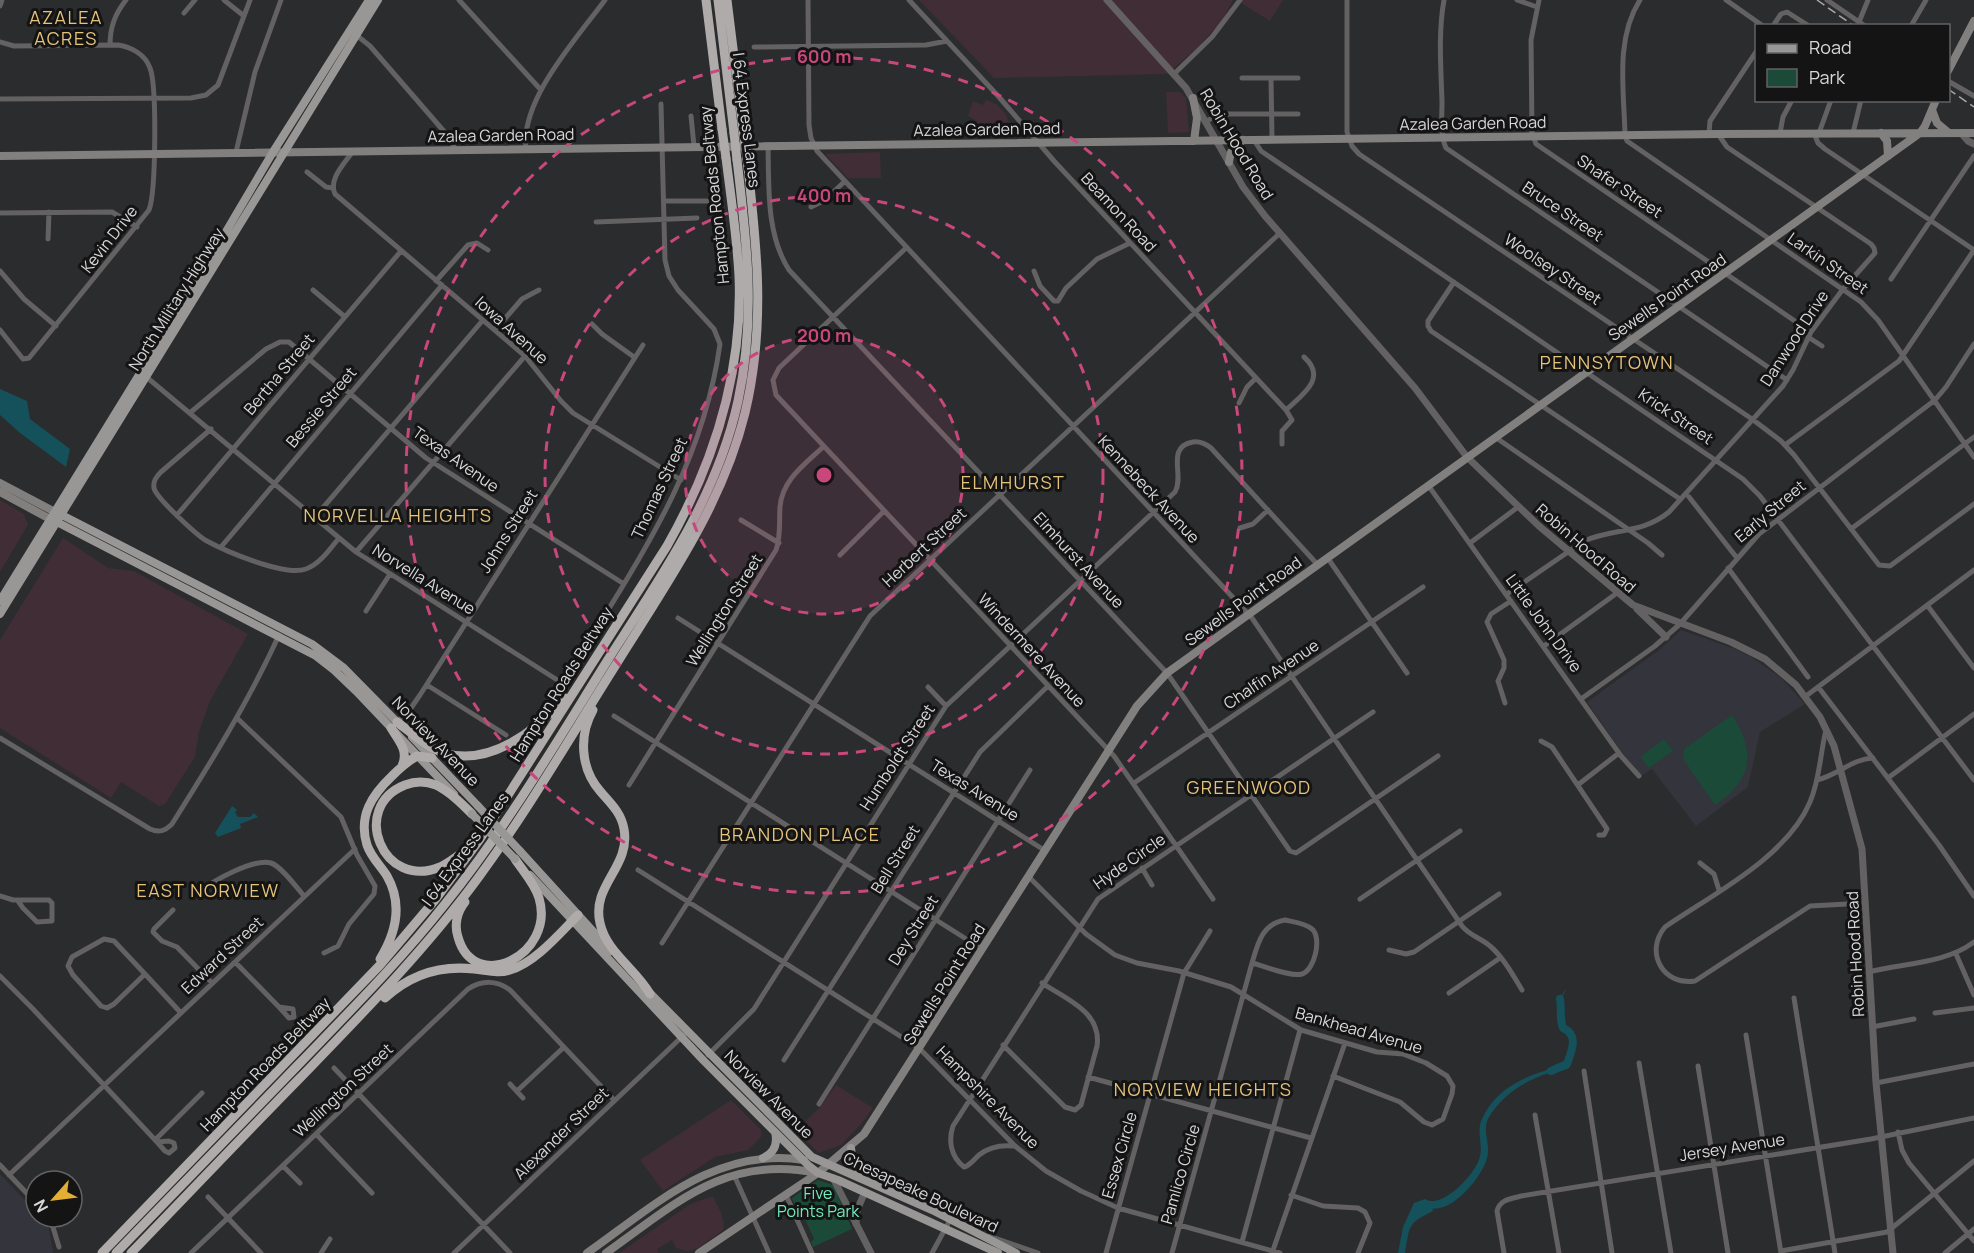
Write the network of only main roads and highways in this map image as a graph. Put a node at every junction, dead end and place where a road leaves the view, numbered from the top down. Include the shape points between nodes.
1 (369, 0) edge
2 (378, 0) edge
3 (706, 0) edge
4 (718, 0) edge
5 (727, 0) edge
6 (1974, 21) edge
7 (353, 33) junction
8 (1950, 67) edge
9 (1193, 98) road end
10 (1935, 102) edge
11 (1932, 110) junction
12 (738, 131) junction
13 (1881, 133) junction
14 (1920, 133) junction
15 (1951, 133) junction
16 (1974, 134) edge
17 (1243, 140) junction
18 (1194, 141) junction
19 (273, 152) junction
20 (285, 152) junction
21 (0, 156) edge
22 (1888, 156) junction
23 (742, 159) junction
24 (1229, 162) road end
25 (143, 374) junction
26 (0, 483) edge
27 (0, 492) edge
28 (56, 517) junction
29 (0, 601) edge
30 (0, 614) edge
31 (583, 678) junction
32 (599, 691) junction
33 (394, 725) junction
34 (417, 756) junction
35 (432, 758) junction
36 (401, 768) junction
37 (475, 810) junction
38 (480, 839) junction
39 (517, 855) junction
40 (478, 878) junction
41 (575, 918) junction
42 (367, 979) junction
43 (650, 994) junction
44 (684, 1035) junction
45 (323, 1054) junction
46 (706, 1057) junction
47 (774, 1132) junction
48 (850, 1148) junction
49 (763, 1158) junction
50 (801, 1159) junction
51 (829, 1165) junction
52 (791, 1169) junction
53 (818, 1173) junction
54 (859, 1177) junction
55 (686, 1184) junction
56 (797, 1188) junction
57 (692, 1193) junction
58 (714, 1249) edge
59 (996, 1250) edge
60 (102, 1253) edge
61 (116, 1253) edge
62 (131, 1253) edge
63 (587, 1253) edge
64 (606, 1253) edge
65 (699, 1253) edge
66 (1016, 1253) edge

1 - 7 main road, North Military Highway
2 - 7 main road, North Military Highway
3 - 31 highway, Hampton Roads Beltway, bridge via 739,298 736,345 724,414 700,483 680,524
4 - 12 highway, I 64 Express Lanes
5 - 12 highway
6 - 8 main road
7 - 19 main road, North Military Highway
7 - 20 main road, North Military Highway
9 - 18 main road via 1197,118
10 - 11 main road, Sewells Point Road
11 - 14 main road, Sewells Point Road
11 - 15 main road via 1938,123
12 - 23 highway, bridge
13 - 14 main road, Azalea Garden Road
13 - 17 main road, Azalea Garden Road
13 - 22 main road via 1887,141
14 - 15 main road, Azalea Garden Road
14 - 22 main road, Sewells Point Road
15 - 16 main road, Azalea Garden Road
17 - 18 main road, Azalea Garden Road
17 - 24 main road via 1231,152
18 - 20 main road, Azalea Garden Road
19 - 20 main road, Azalea Garden Road
19 - 21 main road, Azalea Garden Road
19 - 25 main road, North Military Highway
20 - 25 main road, North Military Highway
22 - 48 main road, Sewells Point Road via 1167,673 1137,706 871,1125
23 - 32 highway via 758,265 759,315 744,417 723,481 700,528
23 - 61 highway, I 64 Express Lanes via 749,268 746,353 724,450 684,540 507,819 447,902 367,993
25 - 28 main road, North Military Highway
26 - 28 main road, Norview Avenue
27 - 28 main road, Norview Avenue
28 - 29 main road, North Military Highway
28 - 30 main road, North Military Highway
28 - 33 main road, Norview Avenue via 280,632 312,644 333,658
31 - 33 highway via 533,729 499,748 476,755 443,753
31 - 38 highway, Hampton Roads Beltway
32 - 40 highway
32 - 43 highway via 586,725 583,752 595,786 621,817 626,839 623,858 602,892 600,923 611,946
33 - 34 main road, Norview Avenue
33 - 35 main road, Norview Avenue
33 - 36 highway via 405,751
34 - 35 highway
34 - 36 highway
34 - 37 main road, Norview Avenue
35 - 37 main road, Norview Avenue
36 - 42 highway via 373,795 364,818 366,844 391,885 396,913 393,934
37 - 38 highway via 436,785 408,784 390,794 382,805 377,819 378,840 394,862 421,871 447,863
37 - 39 main road, Norview Avenue, bridge
38 - 42 highway, Hampton Roads Beltway via 435,900
39 - 40 highway via 537,891 541,912 535,939 512,961 494,965 479,962 460,944 458,915
39 - 41 main road, Norview Avenue
40 - 45 highway via 409,963
41 - 43 main road, Norview Avenue
41 - 44 main road, Norview Avenue
41 - 45 highway via 534,957 511,970 451,968 409,979
42 - 60 highway, Hampton Roads Beltway
43 - 44 main road, Norview Avenue
44 - 46 main road, Norview Avenue
45 - 62 highway
46 - 47 main road, Norview Avenue
46 - 51 main road, Norview Avenue via 806,1152
47 - 49 main road via 774,1150
47 - 50 main road, Norview Avenue
48 - 51 main road, Sewells Point Road
48 - 54 main road
49 - 50 main road, Chesapeake Boulevard
49 - 55 main road, Chesapeake Boulevard via 725,1166
50 - 51 main road, Chesapeake Boulevard
50 - 53 main road, Norview Avenue
51 - 53 main road, Sewells Point Road
51 - 54 main road, Chesapeake Boulevard
52 - 53 main road, Chesapeake Boulevard
52 - 56 main road
52 - 57 main road, Chesapeake Boulevard via 734,1174
53 - 56 main road, Sewells Point Road
53 - 59 main road, Chesapeake Boulevard
54 - 59 main road, Chesapeake Boulevard via 963,1226
55 - 57 main road
55 - 63 main road, Chesapeake Boulevard
56 - 58 main road, Sewells Point Road
57 - 64 main road, Chesapeake Boulevard
58 - 65 main road, Sewells Point Road
59 - 66 main road, Chesapeake Boulevard

